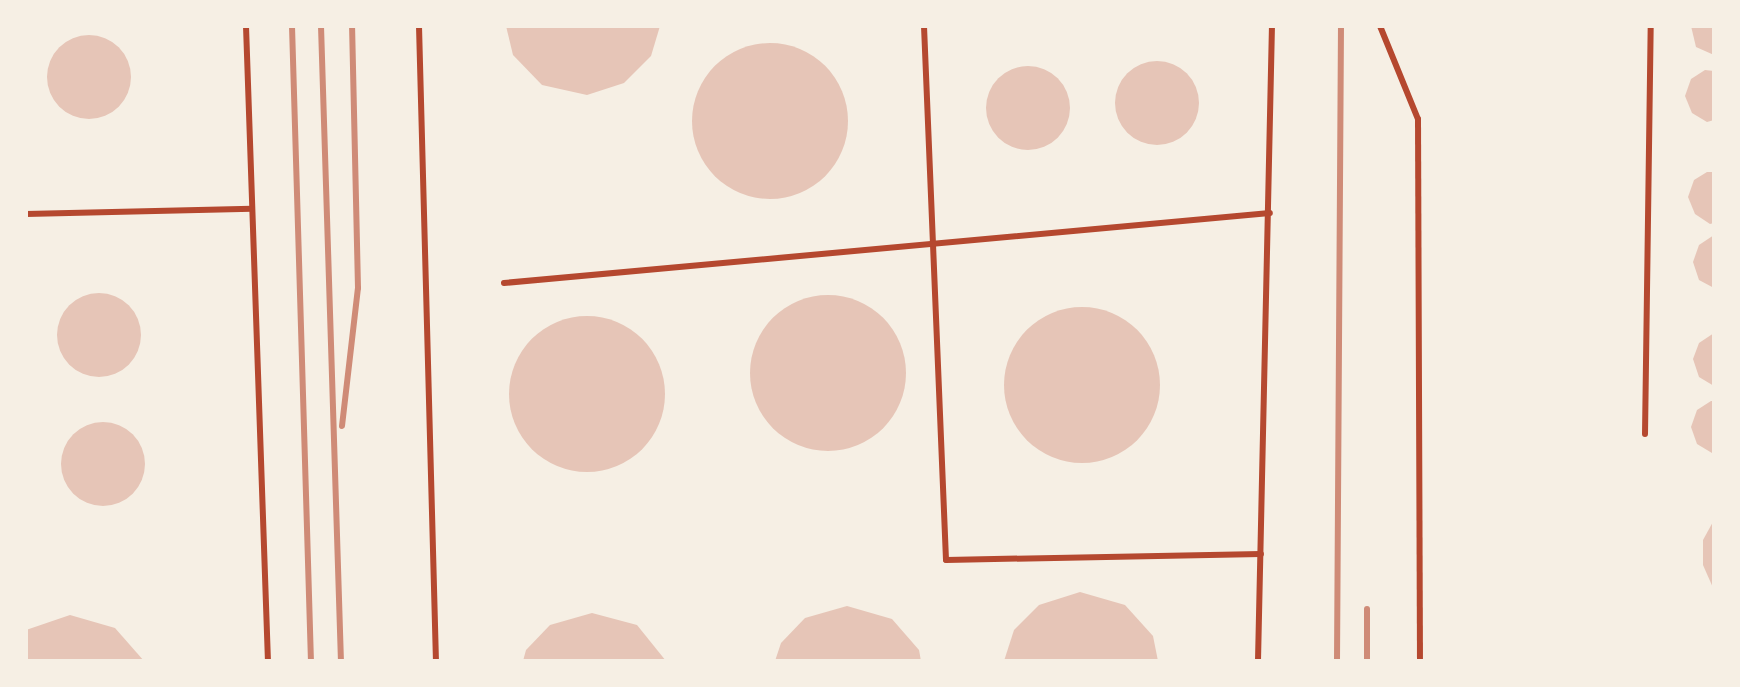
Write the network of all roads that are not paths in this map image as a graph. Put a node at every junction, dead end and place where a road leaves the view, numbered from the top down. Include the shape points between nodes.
1 (246, 26) edge
2 (419, 26) edge
3 (924, 26) edge
4 (1272, 26) edge
5 (1380, 26) edge
6 (1651, 26) edge
7 (252, 209) junction
8 (1270, 213) junction
9 (26, 214) edge
10 (931, 246) junction
11 (504, 283) dead end
12 (1645, 434) dead end
13 (1261, 554) junction
14 (268, 661) edge
15 (436, 661) edge
16 (1258, 661) edge
17 (1420, 661) edge

1 - 7 lane
2 - 15 lane
3 - 10 lane
4 - 8 lane
5 - 17 lane via 1418,119
6 - 12 lane
7 - 9 lane
7 - 14 lane
8 - 10 lane
8 - 13 lane
10 - 11 lane
10 - 13 lane via 946,560
13 - 16 lane

